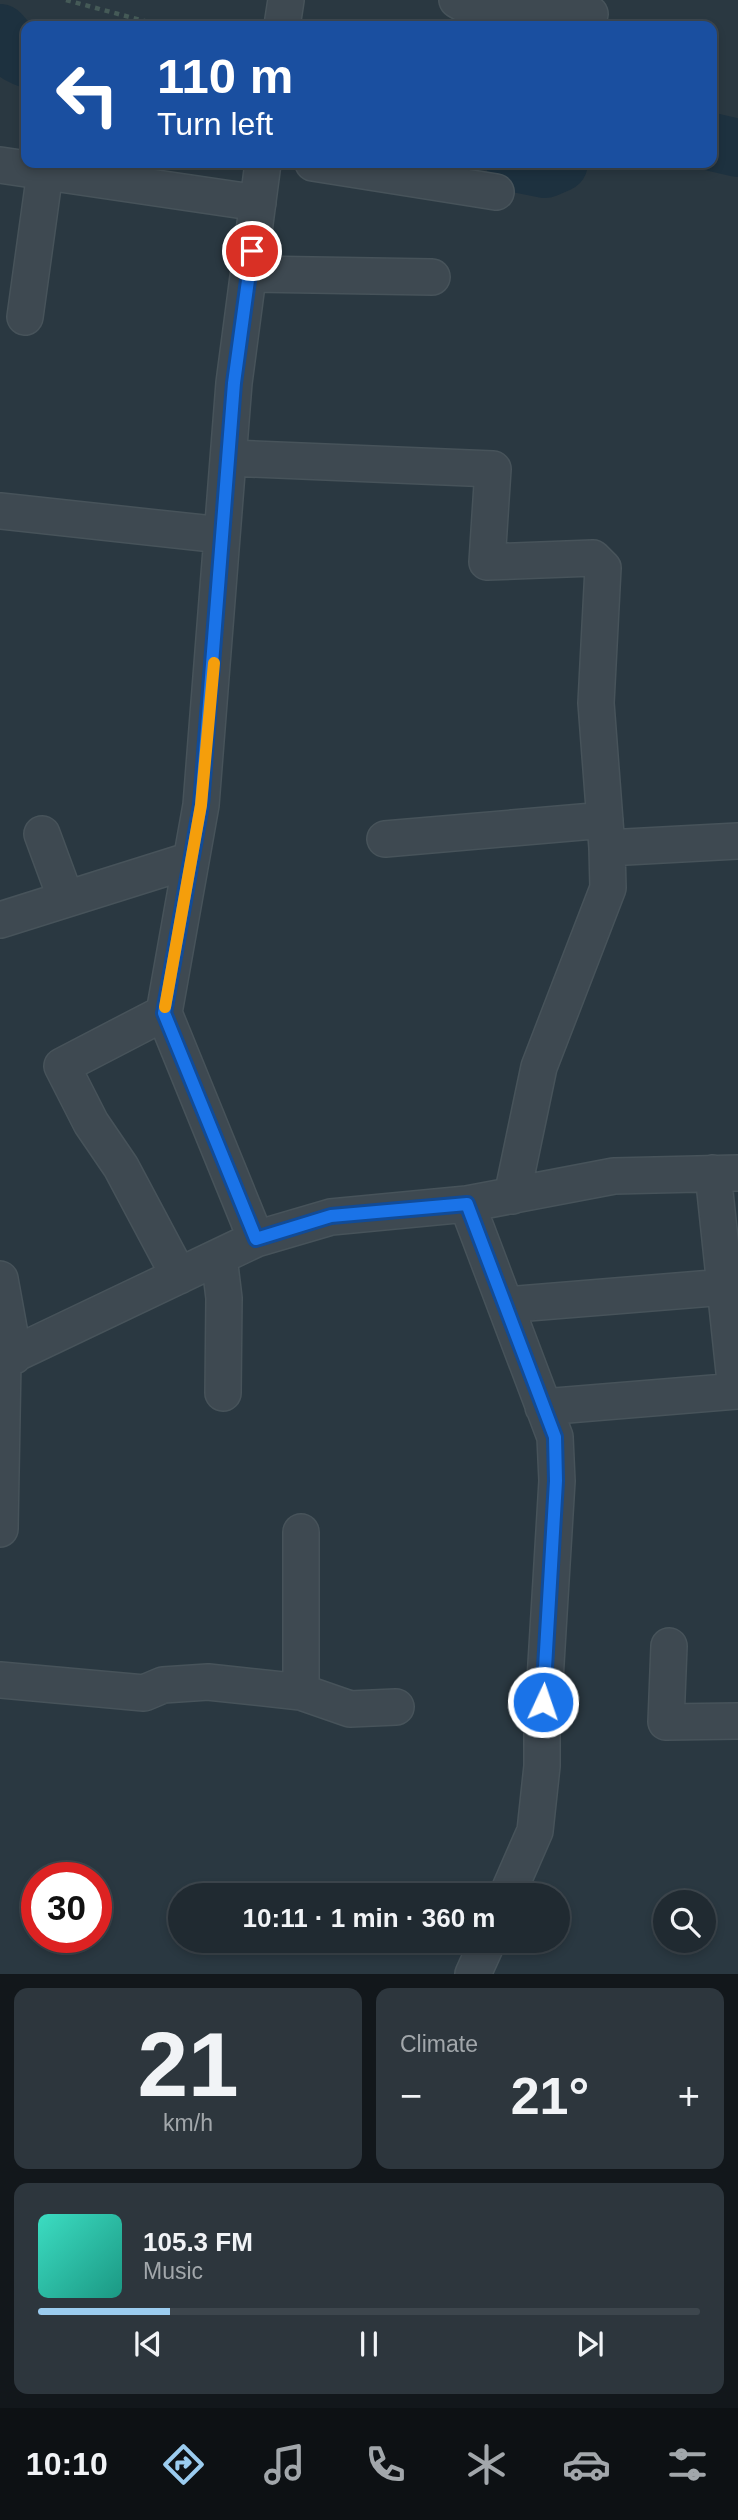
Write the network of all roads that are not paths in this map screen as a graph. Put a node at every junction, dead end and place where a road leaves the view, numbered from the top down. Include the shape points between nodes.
1 (286, 0) edge
2 (457, 0) edge
3 (519, 5) edge
4 (590, 14) dead end
5 (283, 21) edge
6 (0, 165) edge
7 (262, 168) edge
8 (344, 168) edge
9 (45, 172) junction
10 (496, 192) dead end
11 (258, 203) junction
12 (249, 274) junction
13 (432, 276) dead end
14 (25, 317) dead end
15 (229, 458) junction
16 (0, 511) edge
17 (222, 535) junction
18 (42, 834) dead end
19 (606, 834) junction
20 (385, 839) dead end
21 (738, 841) edge
22 (191, 860) junction
23 (66, 899) junction
24 (0, 920) edge
25 (164, 1013) junction
26 (726, 1173) edge
27 (512, 1196) junction
28 (467, 1204) junction
29 (256, 1239) junction
30 (219, 1257) junction
31 (179, 1276) junction
32 (0, 1279) edge
33 (725, 1287) junction
34 (505, 1305) junction
35 (6, 1359) edge
36 (737, 1391) edge
37 (223, 1394) dead end
38 (543, 1406) junction
39 (0, 1529) edge
40 (301, 1532) dead end
41 (669, 1646) dead end
42 (0, 1680) edge
43 (301, 1692) junction
44 (396, 1707) dead end
45 (738, 1721) edge
46 (512, 1883) edge
47 (483, 1953) edge
48 (473, 1974) edge

1 - 5 street
2 - 3 street via 469,7
3 - 4 street
6 - 9 street
7 - 11 street
8 - 10 street
9 - 11 street
9 - 14 street
11 - 12 street
12 - 13 street
12 - 15 street
15 - 17 street
15 - 19 street via 492,469 487,562 593,558 603,568 596,703
16 - 17 street
17 - 22 street via 201,805
18 - 23 street
19 - 20 street
19 - 21 street
19 - 27 street via 608,888 540,1067
22 - 23 street
22 - 25 street
23 - 24 street
25 - 29 street
25 - 31 street via 62,1066
26 - 27 street via 614,1176
26 - 33 street
27 - 28 street
28 - 29 street via 331,1216
28 - 34 street
29 - 30 street
30 - 31 street
30 - 37 street via 224,1298
31 - 35 street
32 - 35 street
33 - 34 street
33 - 36 street
34 - 38 street
35 - 39 street
36 - 38 street
38 - 46 street via 555,1437 556,1481 542,1766 536,1831
40 - 43 street
41 - 45 street via 666,1722
42 - 43 street via 144,1693 163,1669 208,1682
43 - 44 street via 350,1709
47 - 48 street

